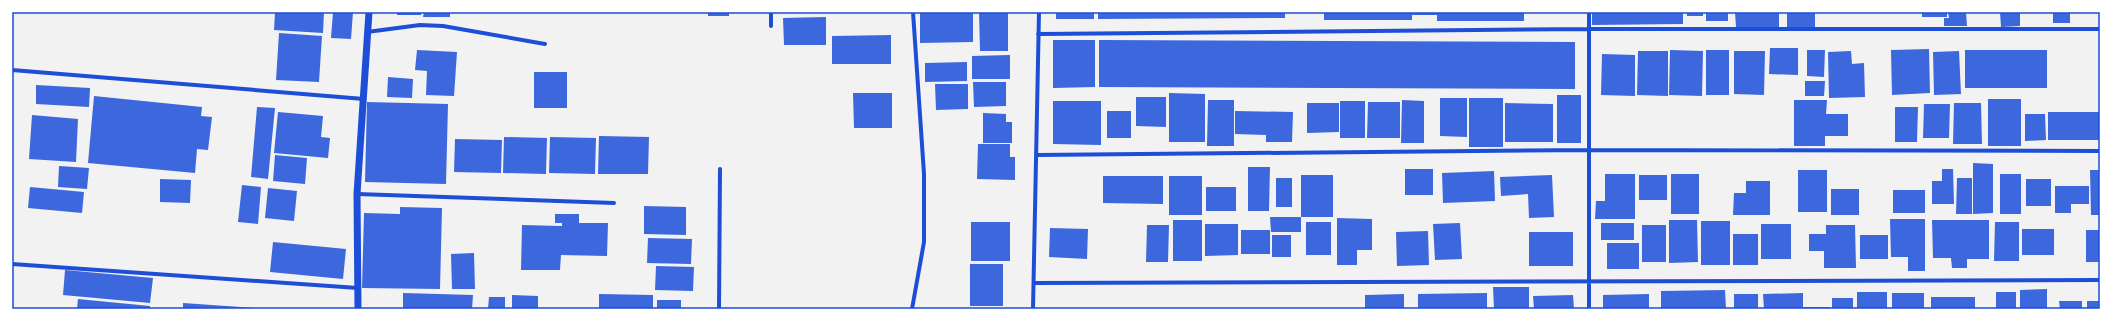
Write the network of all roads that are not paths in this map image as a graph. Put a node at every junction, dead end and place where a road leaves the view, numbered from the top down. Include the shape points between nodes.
1 (369, 12) edge
2 (771, 12) edge
3 (913, 12) edge
4 (1039, 12) edge
5 (1589, 12) edge
6 (771, 26) dead end
7 (1589, 29) junction
8 (2100, 29) edge
9 (367, 32) junction
10 (1038, 34) junction
11 (545, 44) dead end
12 (12, 70) edge
13 (364, 99) junction
14 (1588, 150) junction
15 (2100, 151) edge
16 (1036, 155) junction
17 (720, 169) dead end
18 (357, 194) junction
19 (614, 203) dead end
20 (12, 264) edge
21 (2100, 280) edge
22 (1588, 282) junction
23 (1034, 283) junction
24 (358, 288) junction
25 (358, 309) edge
26 (719, 309) edge
27 (912, 309) edge
28 (1033, 309) edge
29 (1589, 309) edge

1 - 9 street
2 - 6 street
3 - 27 street via 924,174 924,242
4 - 10 street
5 - 7 street
7 - 8 street
7 - 10 street
7 - 14 street
9 - 11 street via 420,25 443,26
9 - 13 street
10 - 16 street
12 - 13 street
13 - 18 street
14 - 15 street
14 - 16 street
14 - 22 street
16 - 23 street
17 - 26 street
18 - 19 street
18 - 24 street
20 - 24 street
21 - 22 street
22 - 23 street
22 - 29 street
23 - 28 street
24 - 25 street

